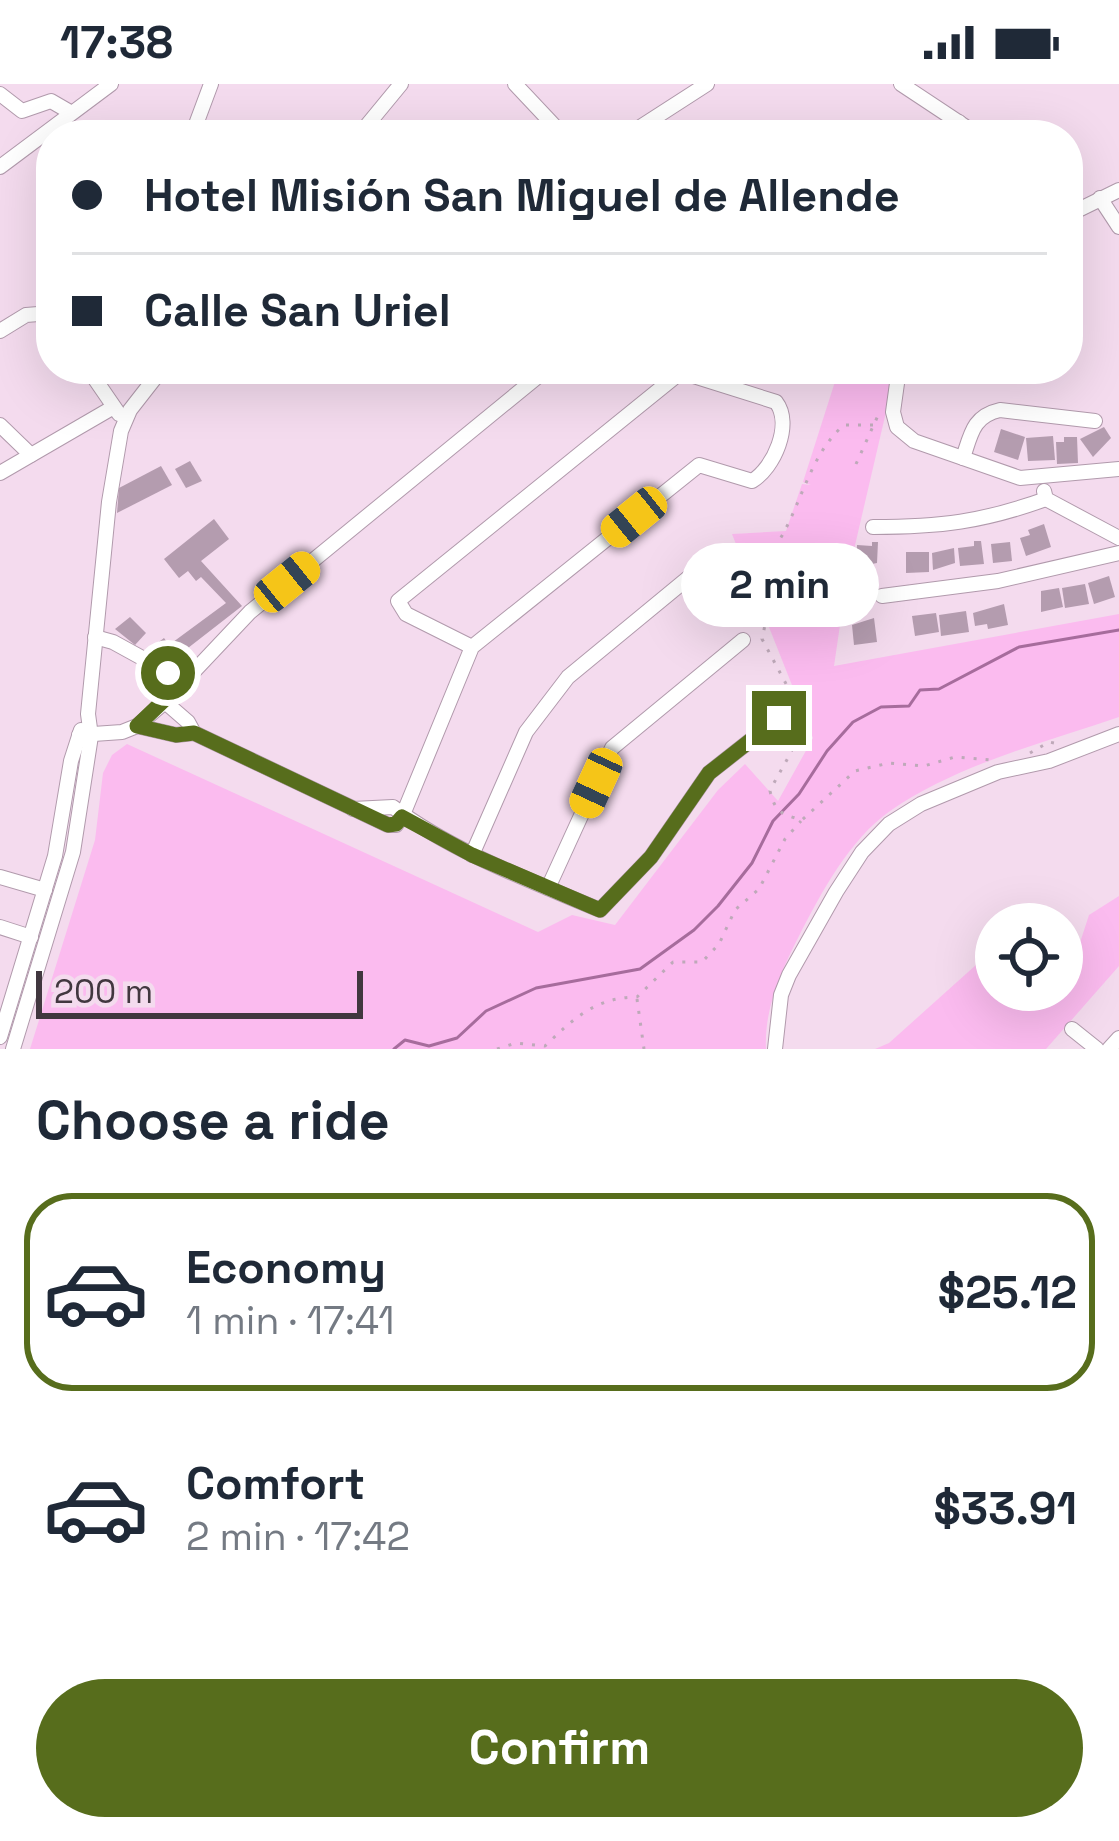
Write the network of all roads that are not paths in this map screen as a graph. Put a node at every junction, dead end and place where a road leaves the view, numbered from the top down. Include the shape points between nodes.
1 (111, 84) edge
2 (211, 84) edge
3 (401, 84) edge
4 (515, 84) edge
5 (707, 84) edge
6 (902, 84) edge
7 (0, 94) edge
8 (70, 112) junction
9 (60, 120) edge
10 (198, 120) edge
11 (371, 120) edge
12 (549, 120) edge
13 (652, 120) edge
14 (956, 120) edge
15 (36, 139) edge
16 (5, 164) edge
17 (1119, 190) edge
18 (1100, 198) junction
19 (1083, 204) edge
20 (1119, 227) edge
21 (36, 314) edge
22 (0, 331) edge
23 (97, 384) edge
24 (151, 384) edge
25 (529, 384) edge
26 (666, 384) edge
27 (719, 384) edge
28 (897, 384) edge
29 (112, 408) junction
30 (125, 420) junction
31 (1095, 421) dead end
32 (0, 425) edge
33 (31, 454) junction
34 (963, 458) junction
35 (1119, 469) edge
36 (0, 473) edge
37 (1042, 478) junction
38 (1046, 499) junction
39 (872, 527) dead end
40 (1119, 538) edge
41 (1119, 553) edge
42 (716, 555) dead end
43 (882, 596) dead end
44 (95, 637) junction
45 (743, 640) dead end
46 (472, 646) junction
47 (184, 681) junction
48 (165, 702) junction
49 (779, 718) dead end
50 (137, 726) junction
51 (194, 733) junction
52 (1119, 734) edge
53 (85, 735) junction
54 (402, 817) junction
55 (472, 855) junction
56 (0, 877) edge
57 (548, 888) junction
58 (45, 890) junction
59 (0, 927) edge
60 (31, 937) junction
61 (6, 997) edge
62 (27, 1005) junction
63 (1072, 1029) dead end
64 (0, 1037) edge
65 (1119, 1038) edge
66 (13, 1049) edge
67 (775, 1049) edge
68 (1097, 1049) edge
69 (1109, 1049) edge

1 - 8 street
2 - 10 street
3 - 11 street
4 - 12 street
5 - 13 street
6 - 14 street
7 - 8 street via 22,111 51,101
8 - 9 street
15 - 16 street
17 - 18 street
18 - 19 street
18 - 20 street
21 - 22 street
23 - 29 street
24 - 30 street
25 - 47 street via 250,612
26 - 46 street via 398,601 406,614
27 - 46 street via 776,402 784,423 768,470 752,481 699,465
28 - 34 street via 897,427
29 - 30 street
29 - 33 street
30 - 44 street
31 - 34 street via 986,413
32 - 33 street
33 - 36 street
34 - 37 street
35 - 37 street
37 - 38 street
38 - 39 street via 940,527
38 - 40 street
41 - 43 street
42 - 55 street via 568,677 526,732
44 - 47 street
44 - 53 street
45 - 57 street via 612,748
46 - 54 street
47 - 48 street
48 - 50 street
48 - 51 street
49 - 57 street via 709,773 651,857 600,910
50 - 51 street
50 - 53 street
51 - 54 street via 353,809 393,807
52 - 67 street via 920,804 889,824 862,852 789,975
53 - 58 street
53 - 62 street via 73,853
54 - 55 street
55 - 57 street
56 - 58 street
58 - 60 street
59 - 60 street
60 - 61 street
61 - 62 street
61 - 64 street
62 - 66 street
63 - 68 street
65 - 69 street

